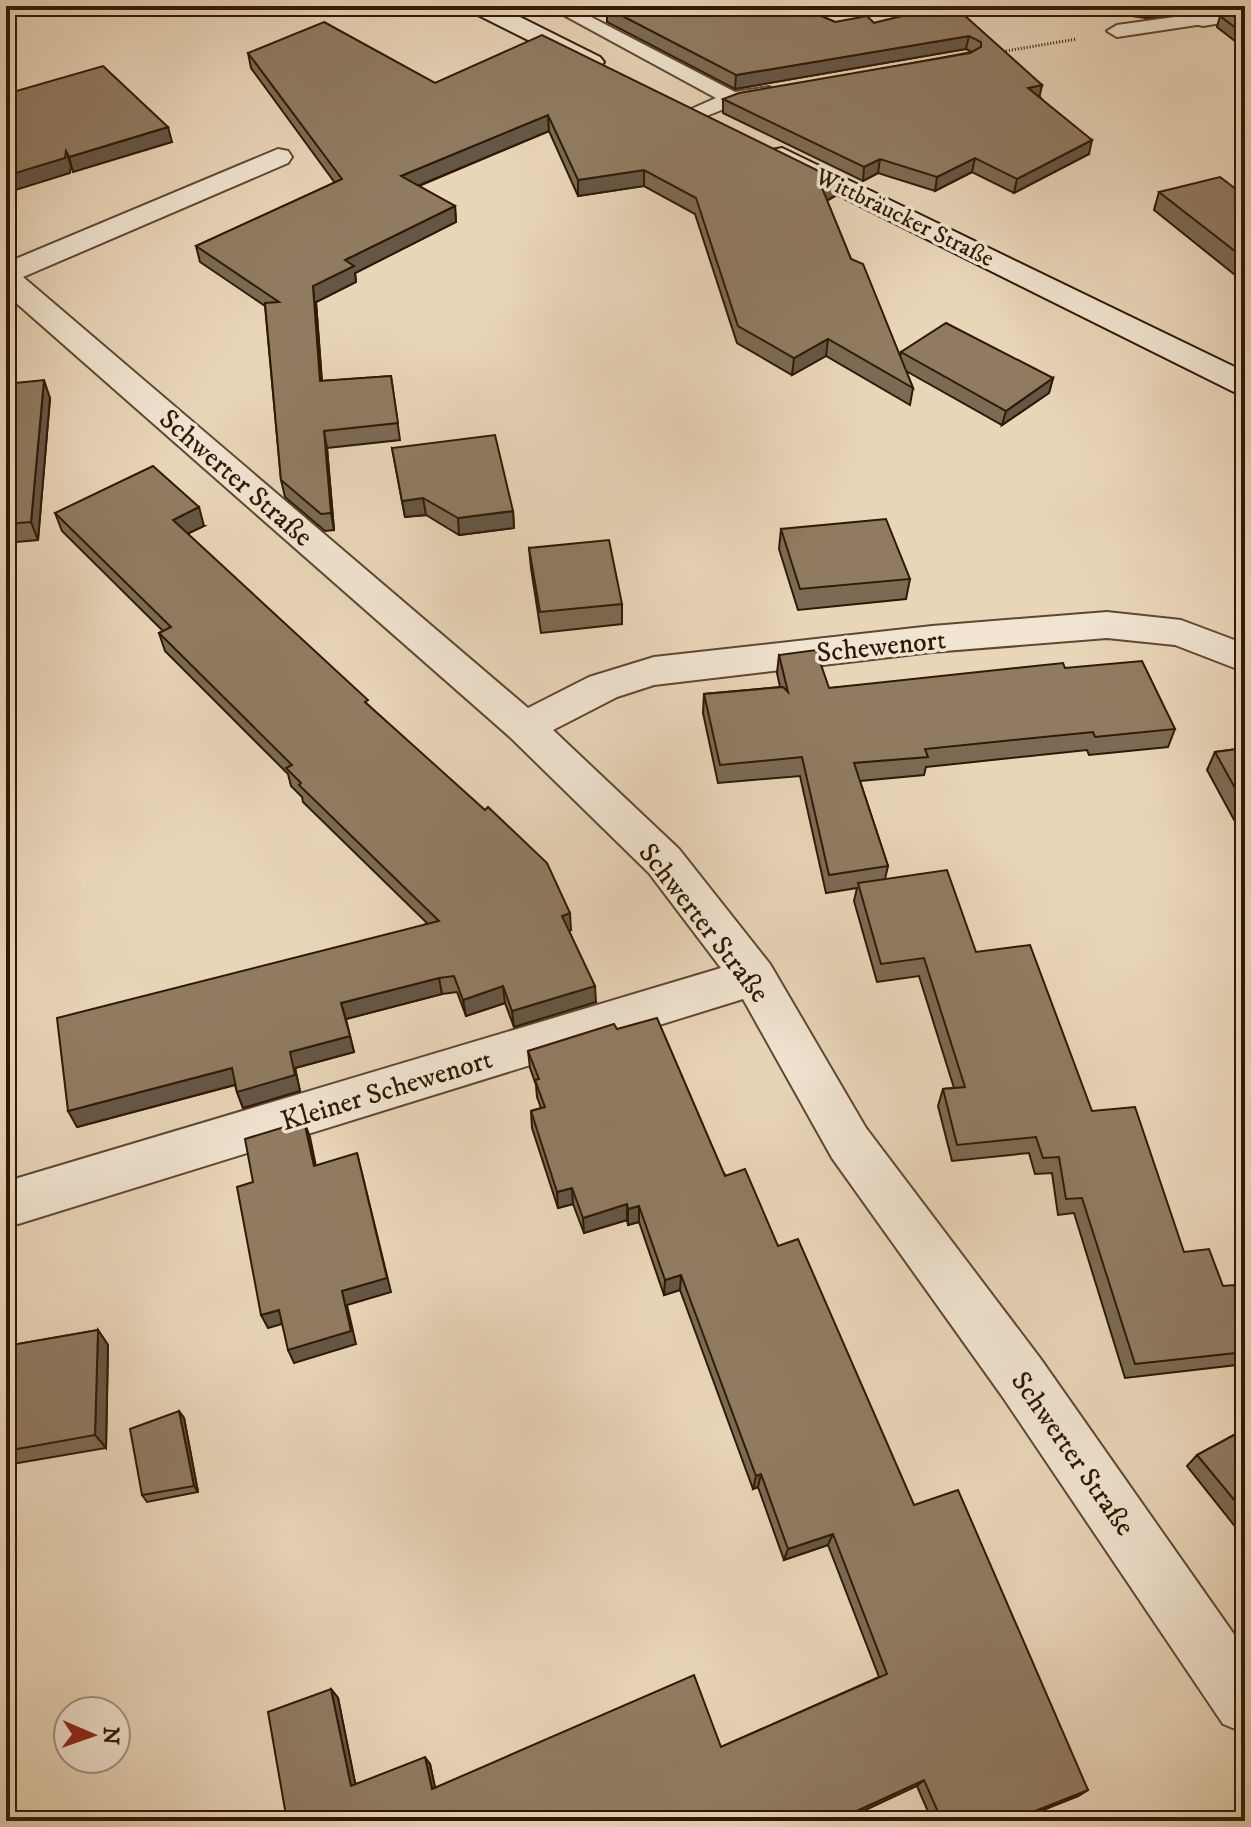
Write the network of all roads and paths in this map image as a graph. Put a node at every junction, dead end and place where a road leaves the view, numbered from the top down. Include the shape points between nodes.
1 (479, 6) edge
2 (556, 6) edge
3 (1245, 12) edge
4 (1203, 19) joint
5 (590, 24) junction
6 (1117, 31) joint
7 (547, 40) junction
8 (997, 53) edge
9 (616, 74) edge
10 (795, 88) edge
11 (732, 99) junction
12 (670, 100) edge
13 (696, 114) junction
14 (724, 128) edge
15 (753, 141) edge
16 (278, 157) dead end
17 (6, 276) edge
18 (26, 312) edge
19 (1245, 385) edge
20 (1245, 659) edge
21 (525, 728) junction
22 (754, 977) junction
23 (18, 1201) dead end
24 (1245, 1702) edge

1 - 7 street
2 - 5 lane
3 - 4 street
4 - 6 lane
5 - 7 lane
5 - 11 lane
6 - 8 path
7 - 9 street
10 - 11 lane
11 - 13 lane
12 - 13 street
13 - 14 street
15 - 19 street, Wittbräucker Straße
16 - 17 street, Schwerter Straße
17 - 18 street, Schwerter Straße
18 - 21 street, Schwerter Straße
20 - 21 street, Schewenort via 1181,633 1107,625 932,639 654,671 604,685
21 - 22 street, Schwerter Straße via 664,861
22 - 23 street, Kleiner Schewenort
22 - 24 street, Schwerter Straße via 849,1143 1021,1377

